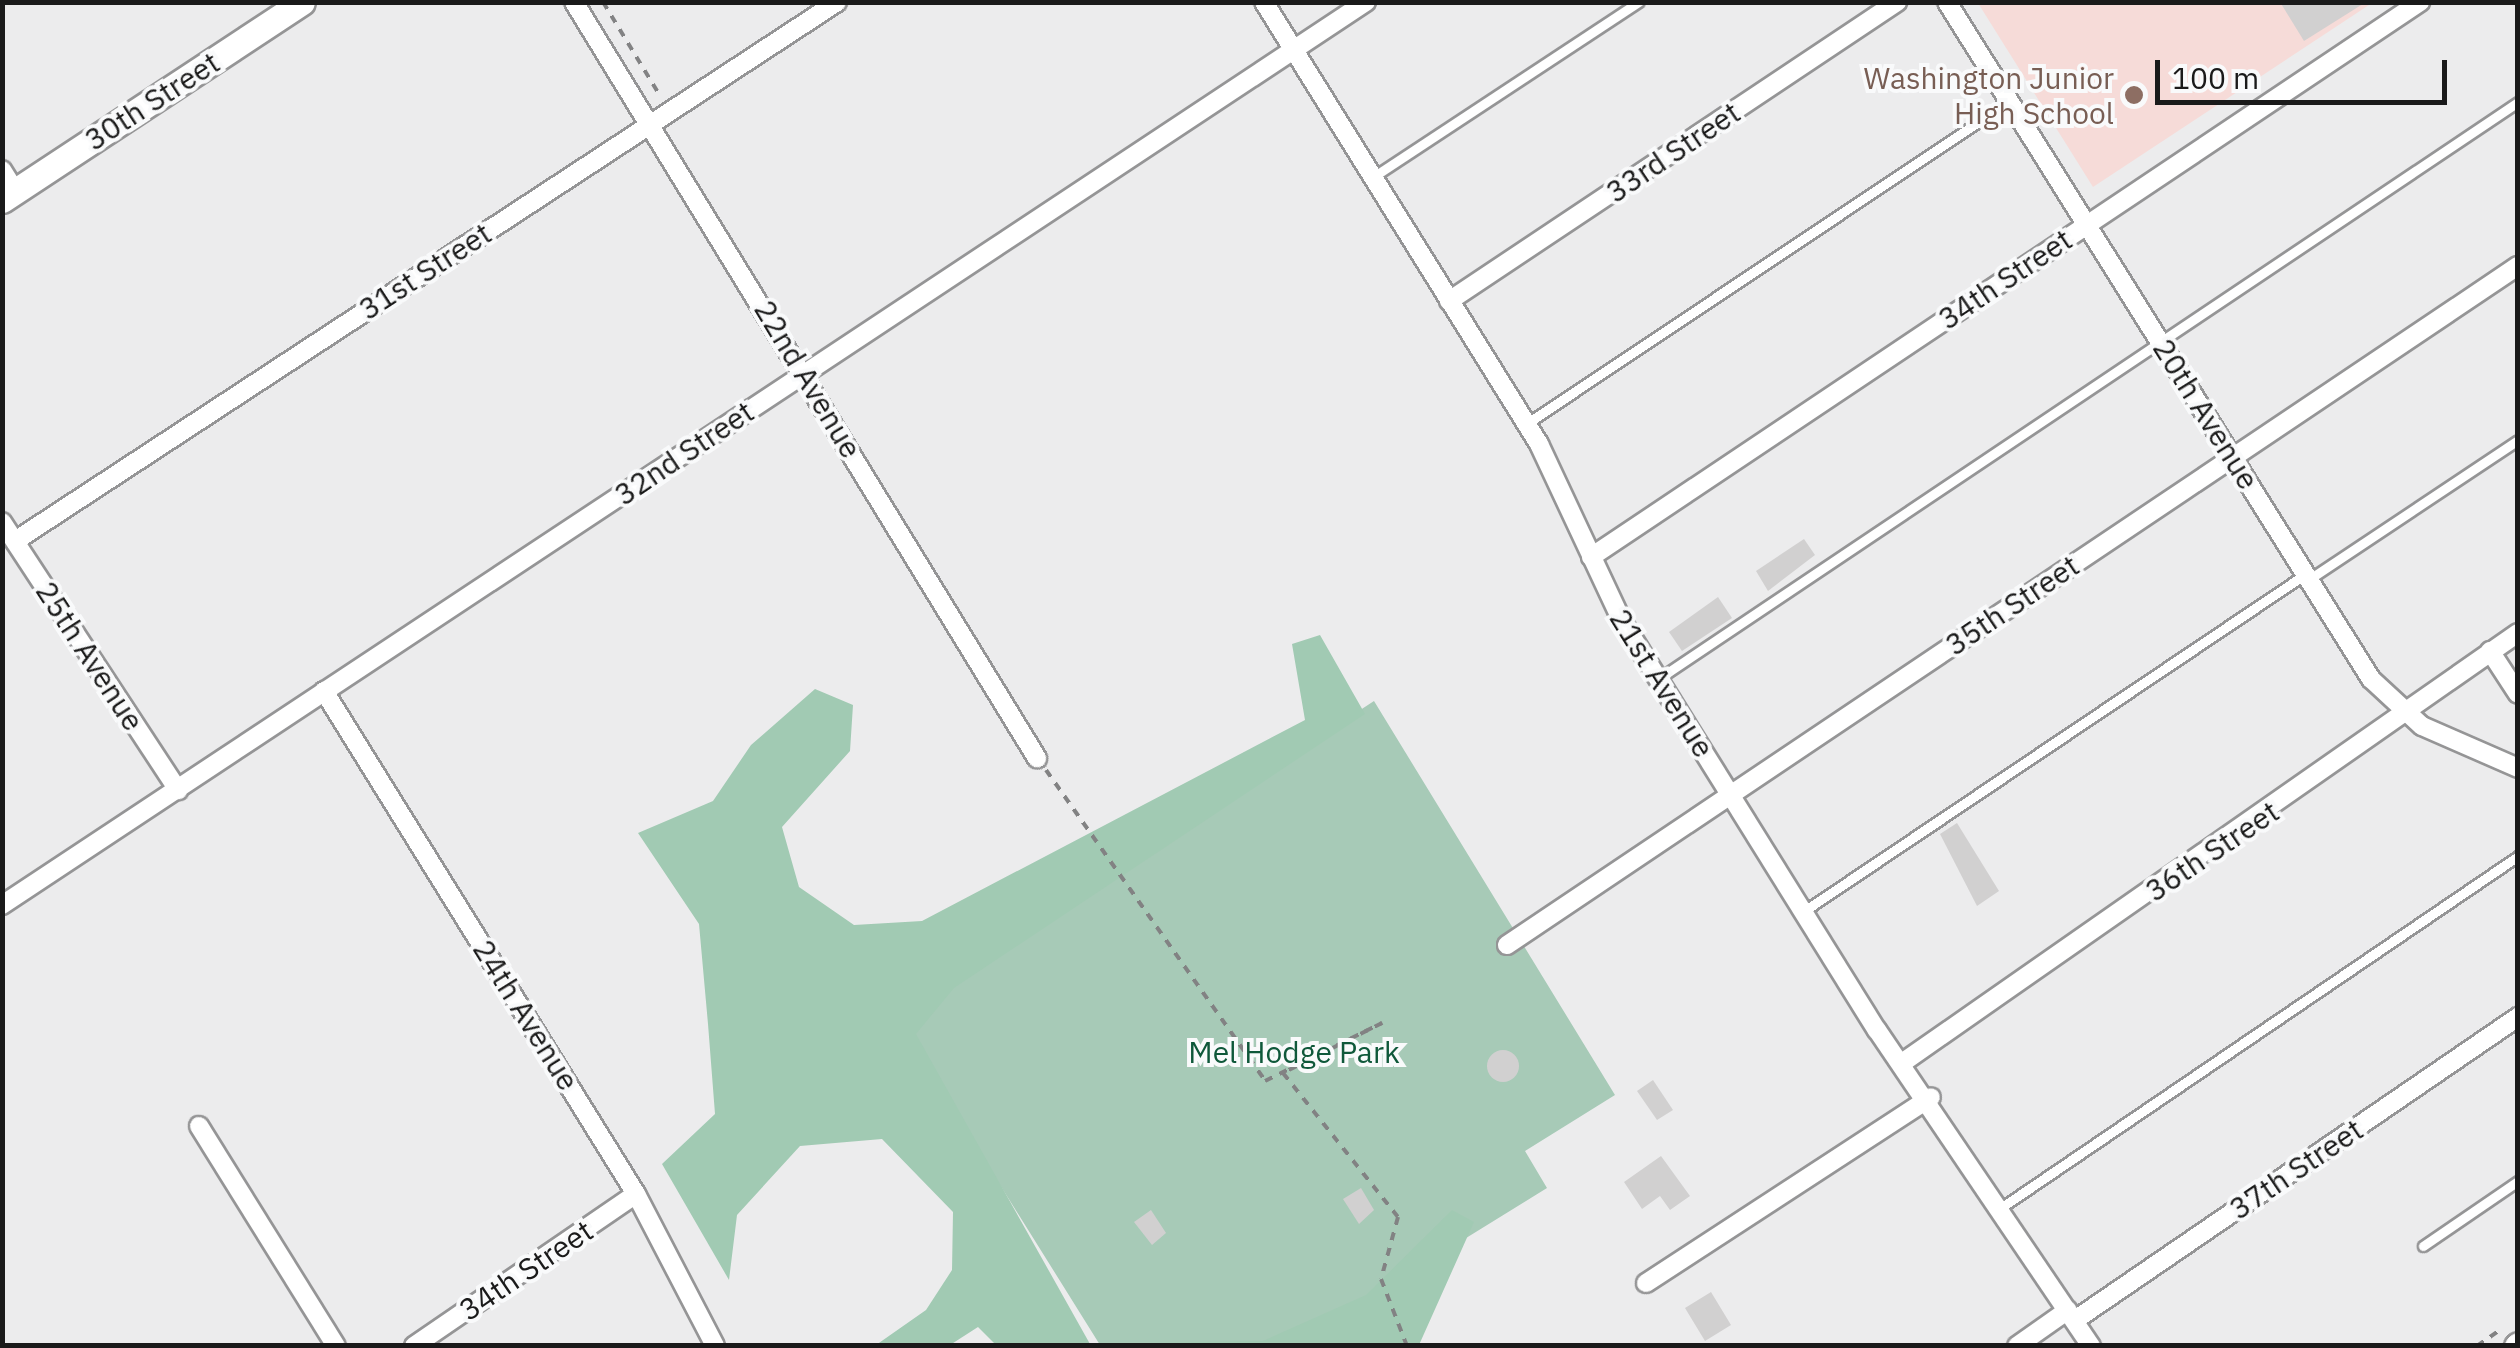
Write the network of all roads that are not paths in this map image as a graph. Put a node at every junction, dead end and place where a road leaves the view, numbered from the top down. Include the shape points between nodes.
1 (302, 2) edge
2 (574, 2) edge
3 (837, 2) edge
4 (1264, 2) edge
5 (1366, 2) edge
6 (1638, 2) edge
7 (1897, 2) edge
8 (1947, 2) edge
9 (2420, 2) edge
10 (1294, 51) junction
11 (2008, 102) junction
12 (2518, 102) edge
13 (650, 123) junction
14 (1372, 178) junction
15 (7, 187) edge
16 (2086, 224) junction
17 (2518, 266) edge
18 (1449, 301) junction
19 (2161, 342) junction
20 (805, 372) junction
21 (1526, 424) junction
22 (2518, 440) edge
23 (2233, 456) junction
24 (2, 522) edge
25 (15, 541) junction
26 (1591, 557) junction
27 (2305, 578) junction
28 (2518, 633) edge
29 (2490, 651) junction
30 (1658, 679) junction
31 (324, 691) junction
32 (2518, 694) edge
33 (2408, 716) junction
34 (1037, 758) road end
35 (2518, 768) edge
36 (178, 790) junction
37 (1730, 794) junction
38 (2518, 856) edge
39 (2, 905) edge
40 (1802, 912) junction
41 (1507, 945) dead end
42 (2518, 1018) edge
43 (1902, 1063) junction
44 (1931, 1097) junction
45 (199, 1126) dead end
46 (2518, 1181) edge
47 (636, 1194) junction
48 (2002, 1207) junction
49 (2423, 1246) dead end
50 (1646, 1282) dead end
51 (2071, 1315) junction
52 (336, 1346) edge
53 (414, 1346) edge
54 (715, 1346) edge
55 (2016, 1346) edge
56 (2091, 1346) edge

1 - 15 street, 30th Street
2 - 13 street, 22nd Avenue
3 - 13 street, 31st Street
4 - 10 street, 21st Avenue
5 - 10 street, 32nd Street
6 - 14 lane
7 - 18 street, 33rd Street
8 - 11 street, 20th Avenue
9 - 16 street, 34th Street
10 - 14 street, 21st Avenue
10 - 20 street, 32nd Street
11 - 16 street, 20th Avenue
11 - 21 lane
12 - 19 lane
13 - 20 street, 22nd Avenue
13 - 25 street, 31st Street
14 - 18 street, 21st Avenue
16 - 19 street, 20th Avenue
16 - 26 street, 34th Street
17 - 23 street, 35th Street
18 - 21 street, 21st Avenue
19 - 23 street, 20th Avenue
19 - 30 lane
20 - 31 street, 32nd Street
20 - 34 street, 22nd Avenue
21 - 26 street, 21st Avenue
22 - 27 lane
23 - 27 street, 20th Avenue
23 - 37 street, 35th Street
24 - 25 street, 25th Avenue
25 - 36 street, 25th Avenue
26 - 30 street, 21st Avenue
27 - 33 street, 20th Avenue via 2371,679
27 - 40 lane
28 - 29 street, 36th Street
29 - 32 street
29 - 33 street, 36th Street
30 - 37 street, 21st Avenue
31 - 36 street, 32nd Street
31 - 47 street, 24th Avenue
33 - 35 street, 20th Avenue
33 - 43 street, 36th Street
36 - 39 street, 32nd Street
37 - 40 street, 21st Avenue
37 - 41 street, 35th Street
38 - 48 lane
40 - 43 street, 21st Avenue
42 - 51 street, 37th Street
43 - 44 street, 21st Avenue
44 - 48 street, 21st Avenue
44 - 50 street
45 - 52 street
46 - 49 lane
47 - 53 street, 34th Street
47 - 54 street, 24th Avenue
48 - 51 street, 21st Avenue
51 - 55 street, 37th Street
51 - 56 street, 21st Avenue

